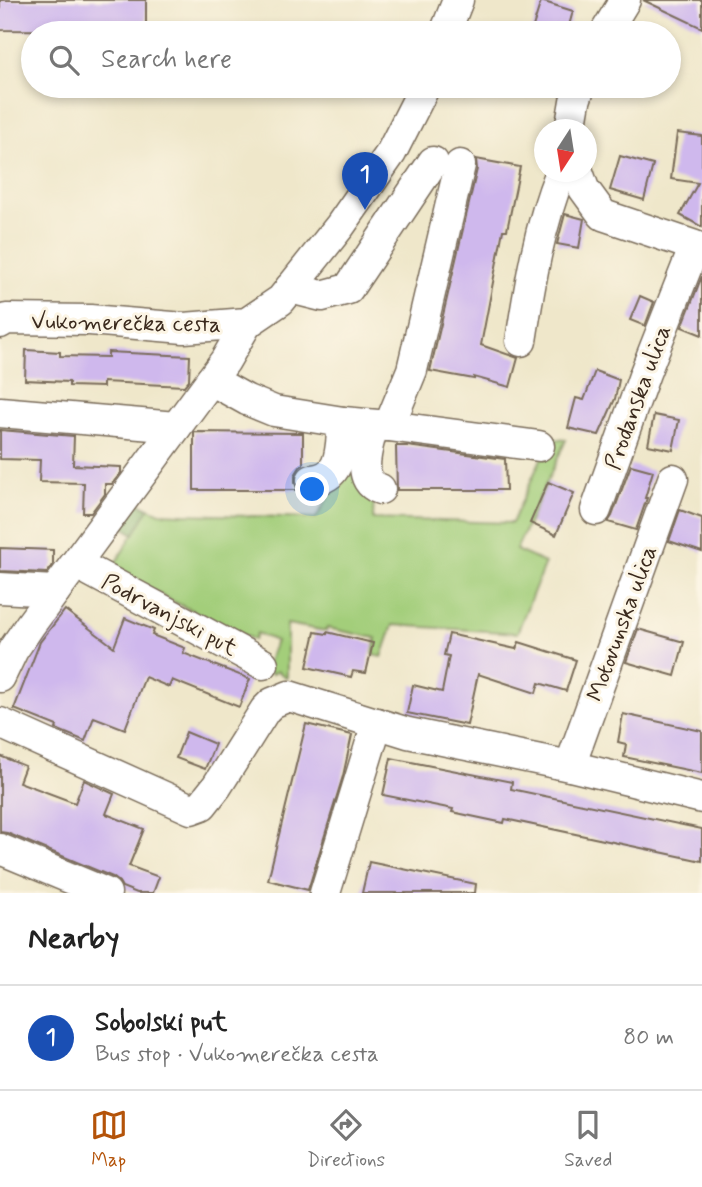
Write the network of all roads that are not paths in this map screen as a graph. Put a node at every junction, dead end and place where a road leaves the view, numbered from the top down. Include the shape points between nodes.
1 (458, 0) edge
2 (625, 0) edge
3 (450, 21) edge
4 (612, 21) edge
5 (420, 98) edge
6 (576, 98) edge
7 (572, 119) edge
8 (557, 182) edge
9 (582, 182) edge
10 (699, 247) edge
11 (290, 288) junction
12 (0, 323) edge
13 (247, 323) junction
14 (521, 341) dead end
15 (211, 380) junction
16 (0, 412) edge
17 (343, 422) junction
18 (381, 425) junction
19 (176, 427) junction
20 (539, 446) dead end
21 (673, 479) dead end
22 (312, 480) dead end
23 (380, 489) dead end
24 (596, 510) dead end
25 (77, 564) junction
26 (0, 588) edge
27 (55, 591) junction
28 (263, 664) dead end
29 (0, 677) edge
30 (0, 723) edge
31 (377, 723) junction
32 (570, 766) junction
33 (702, 798) edge
34 (0, 849) edge
35 (106, 893) edge
36 (325, 893) edge

1 - 3 street
2 - 4 street
5 - 11 street, Vukomerečka cesta via 385,163
6 - 7 street
8 - 14 street via 534,256
9 - 10 street, Prodanska ulica via 603,215
10 - 24 street, Prodanska ulica via 645,373
11 - 13 street, Vukomerečka cesta via 281,300
11 - 18 street via 322,296 348,289 447,164 412,370
12 - 13 street, Vukomerečka cesta via 6,319 90,320 184,328
13 - 15 street
15 - 17 street via 274,411
15 - 19 street
16 - 19 street
17 - 18 street
17 - 22 street via 335,469
18 - 20 street
18 - 23 street via 365,471 372,485
19 - 25 street
21 - 32 street, Motovunska ulica
25 - 27 street
25 - 28 street, Podrvanjski put
26 - 27 street
27 - 29 street via 13,650
30 - 31 street via 191,809 202,806 272,703 289,696
31 - 32 street
31 - 36 street
32 - 33 street
34 - 35 street

